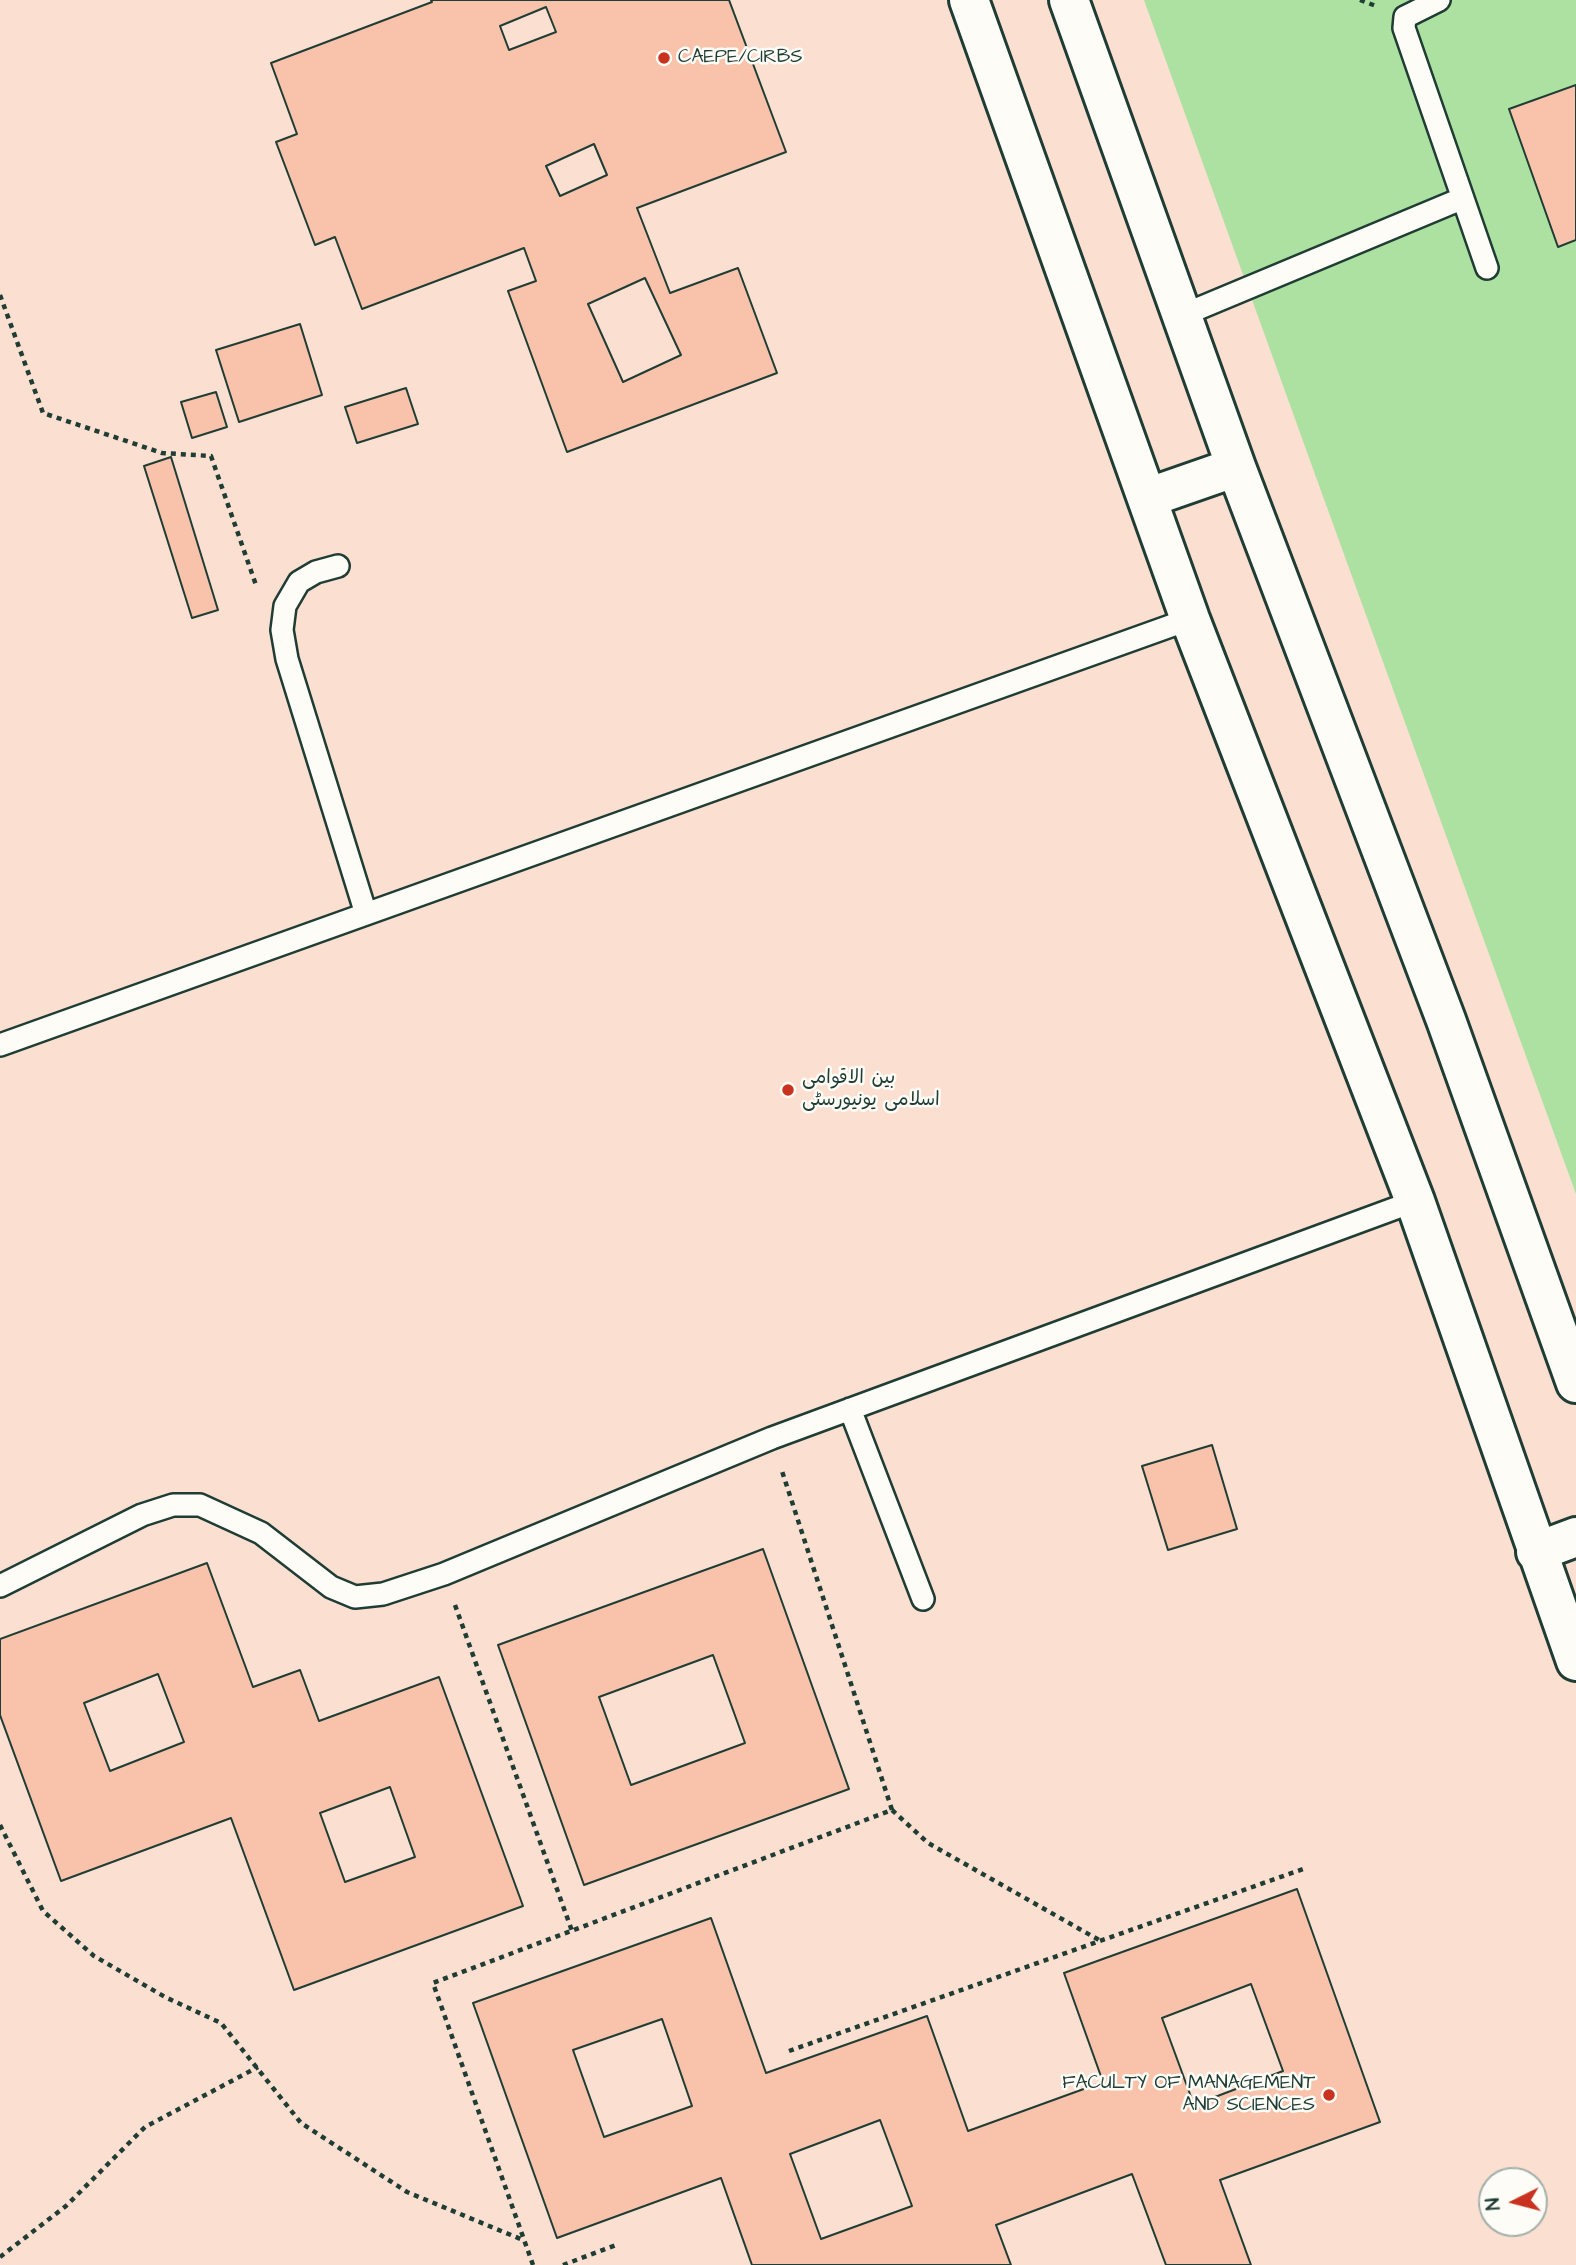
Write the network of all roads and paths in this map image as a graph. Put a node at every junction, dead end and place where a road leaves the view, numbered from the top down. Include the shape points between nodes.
1 (969, 0) edge
2 (1069, 0) edge
3 (1439, 0) edge
4 (1461, 199) junction
5 (1487, 268) dead end
6 (0, 295) edge
7 (1183, 315) junction
8 (1236, 467) junction
9 (1147, 498) junction
10 (338, 566) dead end
11 (1190, 619) junction
12 (282, 630) junction
13 (366, 914) junction
14 (0, 1045) edge
15 (1415, 1201) junction
16 (1576, 1382) edge
17 (850, 1409) junction
18 (772, 1438) junction
19 (1576, 1537) edge
20 (1536, 1552) junction
21 (444, 1574) junction
22 (0, 1586) edge
23 (923, 1599) dead end
24 (1576, 1661) edge
25 (892, 1810) junction
26 (0, 1825) edge
27 (1306, 1868) dead end
28 (572, 1931) junction
29 (1100, 1941) junction
30 (789, 2051) dead end
31 (258, 2067) junction
32 (524, 2240) junction
33 (620, 2244) dead end
34 (0, 2257) edge
35 (533, 2265) edge
36 (563, 2265) edge

1 - 9 street
2 - 7 street
3 - 4 lane via 1405,17 1404,28
4 - 5 lane
4 - 7 lane
6 - 12 path via 43,413 162,453 211,456 266,614
7 - 8 street
8 - 9 street
8 - 16 street via 1446,1020
9 - 11 street
10 - 12 lane via 299,582 285,606
11 - 13 lane
11 - 15 street
12 - 13 lane
13 - 14 lane
15 - 17 lane
15 - 20 street
17 - 18 lane
17 - 23 lane
18 - 21 lane
18 - 25 path
19 - 20 street
20 - 24 street
21 - 22 lane via 383,1594 355,1597 331,1587 261,1533 200,1505 173,1505 142,1515
21 - 28 path
25 - 28 path
25 - 29 path via 928,1843
26 - 31 path via 43,1911 94,1956 221,2023
27 - 29 path
28 - 32 path via 433,1983
29 - 30 path
31 - 32 path via 301,2123 407,2192
31 - 34 path via 145,2127 66,2206
32 - 35 path
33 - 36 path

